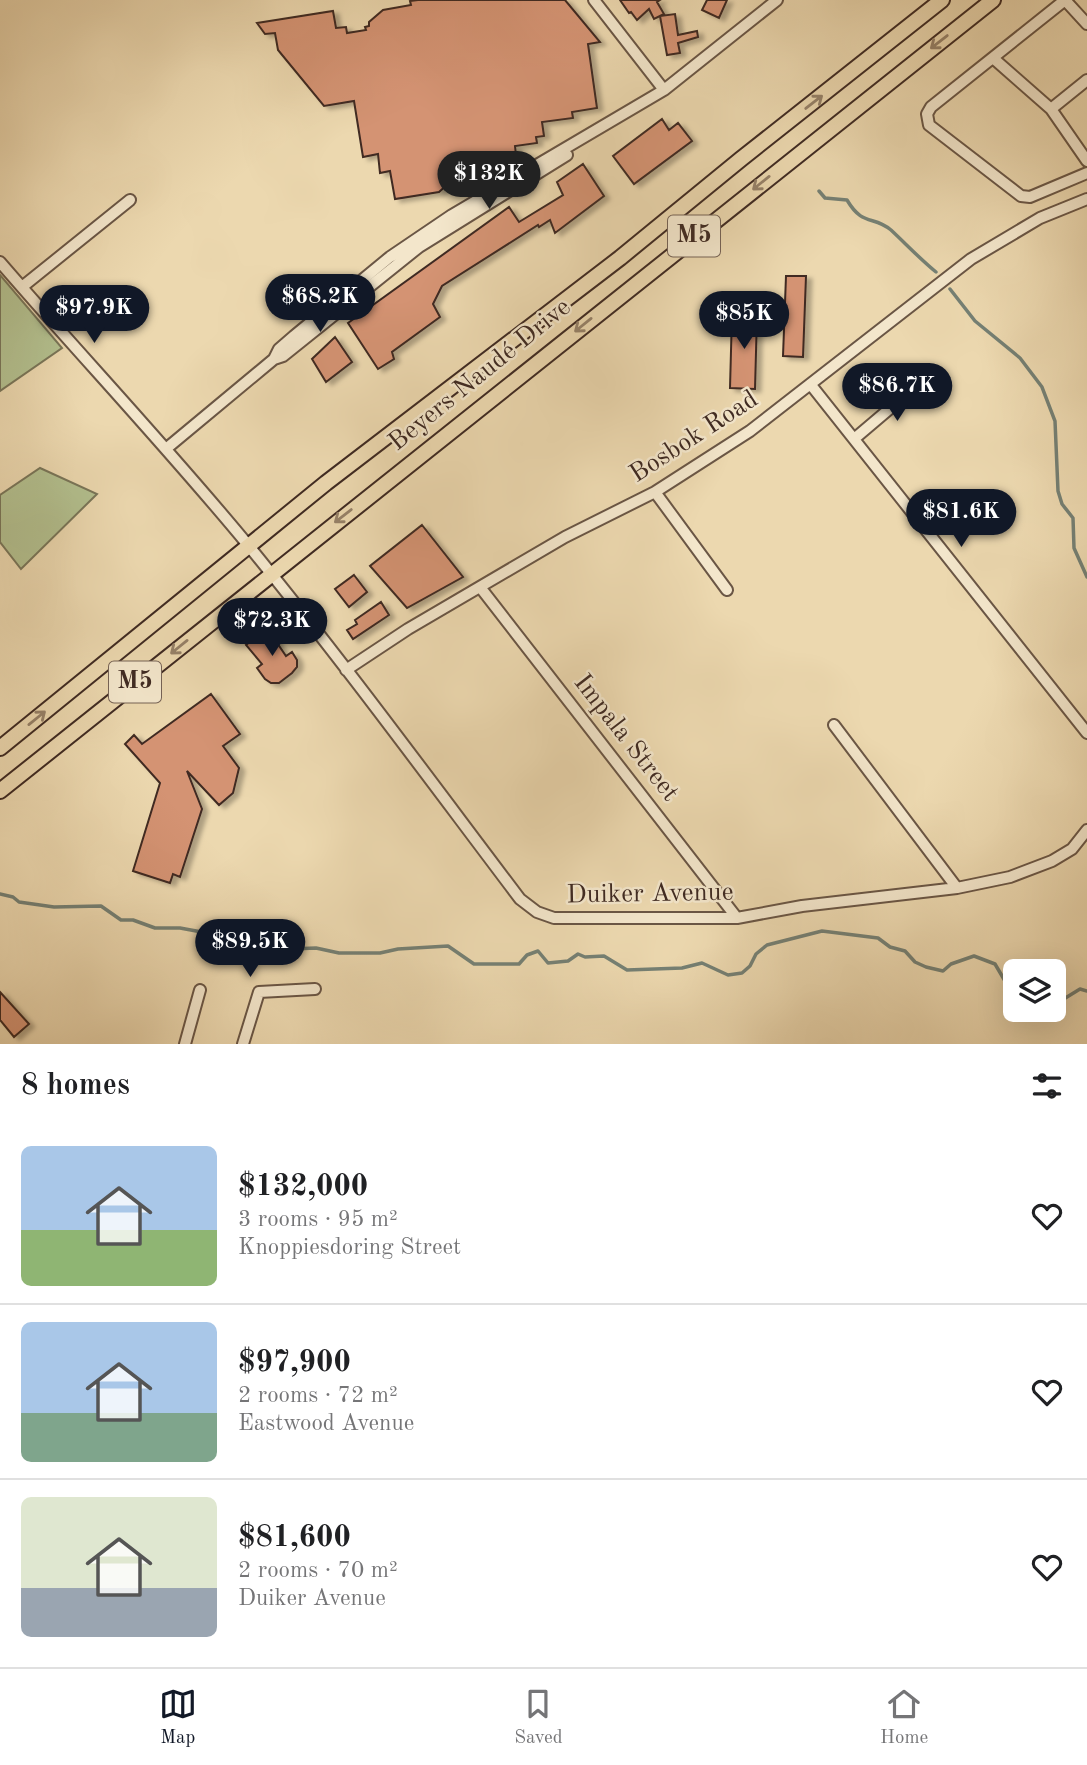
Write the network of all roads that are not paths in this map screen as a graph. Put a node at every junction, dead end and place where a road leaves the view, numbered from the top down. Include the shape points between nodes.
1 (594, 0) edge
2 (777, 0) edge
3 (942, 0) edge
4 (993, 0) edge
5 (1065, 0) edge
6 (1087, 24) edge
7 (993, 58) junction
8 (1087, 80) edge
9 (664, 90) junction
10 (1051, 109) junction
11 (1087, 161) edge
12 (1087, 173) edge
13 (1087, 199) edge
14 (130, 200) dead end
15 (0, 262) edge
16 (22, 287) junction
17 (920, 383) dead end
18 (811, 385) junction
19 (854, 439) junction
20 (167, 448) junction
21 (654, 492) junction
22 (248, 546) junction
23 (270, 573) junction
24 (480, 587) junction
25 (727, 590) dead end
26 (346, 670) junction
27 (834, 725) dead end
28 (1087, 733) edge
29 (0, 748) edge
30 (0, 791) edge
31 (1087, 830) edge
32 (957, 888) junction
33 (737, 918) junction
34 (315, 989) dead end
35 (200, 990) dead end
36 (185, 1044) edge
37 (243, 1044) edge

1 - 9 street
2 - 9 street
22 -> 3 main road, Beyers Naudé Drive / M5 via 621,258
4 -> 23 main road, Beyers Naudé Drive / M5
5 - 6 street
5 - 7 street
7 - 10 street
7 - 12 street via 931,107 929,124 1021,196 1030,197
8 - 10 street
9 - 20 street via 390,257
10 - 11 street
13 - 18 street, Bosbok Road via 1040,219 971,259
14 - 16 street
15 - 16 street, Duiker Avenue
16 - 20 street, Duiker Avenue
17 - 19 street
18 - 19 street
18 - 21 street, Bosbok Road via 750,431
19 - 28 street
20 - 22 street, Duiker Avenue
21 - 24 street, Bosbok Road
21 - 25 street
22 - 23 street, Duiker Avenue
29 -> 22 main road, Beyers Naudé Drive / M5
23 - 26 street, Duiker Avenue
23 -> 30 main road, Beyers Naudé Drive / M5
24 - 26 street, Bosbok Road
24 - 33 street, Impala Street
26 - 33 street, Duiker Avenue via 520,899 537,912 554,918
27 - 32 street
31 - 32 street, Duiker Avenue via 1072,849 1052,861 1010,877
32 - 33 street, Duiker Avenue
34 - 37 street via 258,992
35 - 36 street

